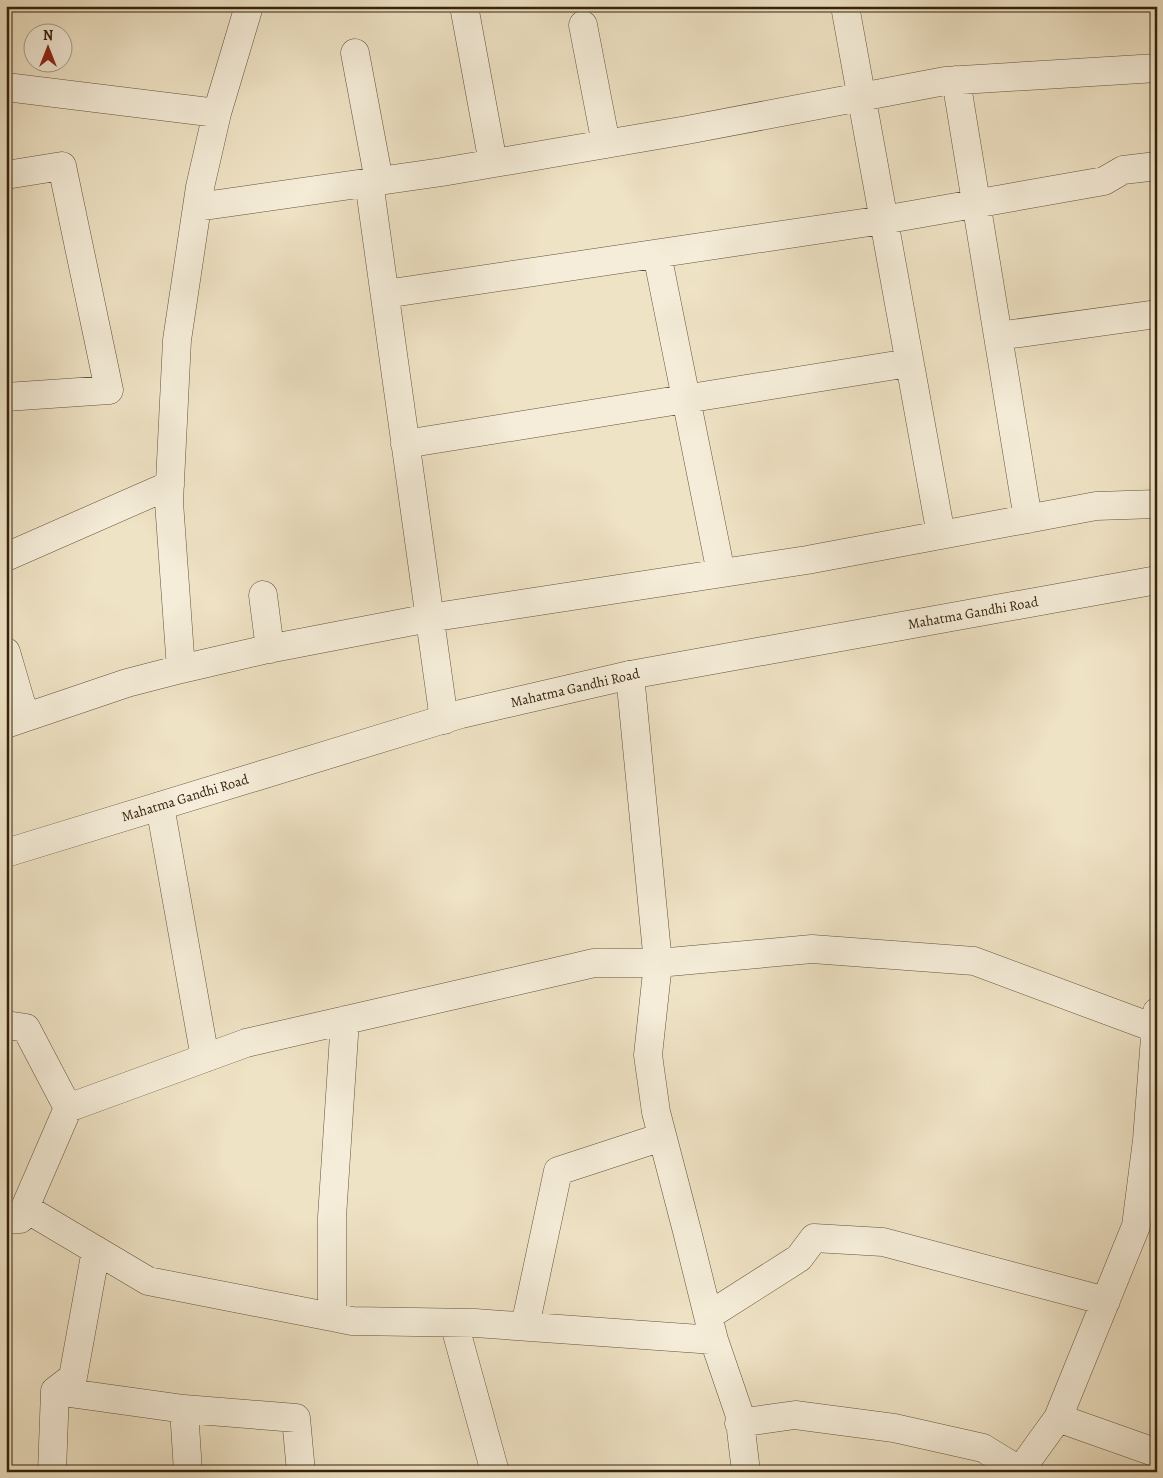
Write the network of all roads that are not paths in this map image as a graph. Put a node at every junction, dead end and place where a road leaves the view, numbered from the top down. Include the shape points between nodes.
1 (249, 6) edge
2 (464, 6) edge
3 (845, 6) edge
4 (583, 25) dead end
5 (355, 53) dead end
6 (1157, 68) edge
7 (956, 80) junction
8 (6, 87) edge
9 (861, 97) junction
10 (218, 113) junction
11 (606, 144) junction
12 (493, 163) junction
13 (1157, 166) edge
14 (6, 175) edge
15 (374, 181) junction
16 (976, 204) junction
17 (197, 207) junction
18 (884, 220) junction
19 (657, 254) junction
20 (385, 294) junction
21 (1157, 314) edge
22 (998, 336) junction
23 (910, 363) junction
24 (6, 397) edge
25 (686, 399) junction
26 (405, 444) junction
27 (170, 485) junction
28 (1157, 504) edge
29 (1028, 519) junction
30 (941, 535) junction
31 (6, 557) edge
32 (721, 573) junction
33 (1157, 580) edge
34 (264, 596) dead end
35 (429, 618) junction
36 (270, 649) junction
37 (6, 652) edge
38 (181, 669) junction
39 (630, 675) junction
40 (16, 720) edge
41 (444, 720) junction
42 (160, 806) junction
43 (6, 852) edge
44 (658, 963) junction
45 (345, 1020) junction
46 (1156, 1023) edge
47 (6, 1025) edge
48 (205, 1058) junction
49 (68, 1108) junction
50 (662, 1137) junction
51 (16, 1214) edge
52 (96, 1250) junction
53 (1106, 1301) junction
54 (332, 1317) junction
55 (454, 1323) junction
56 (525, 1326) junction
57 (711, 1328) junction
58 (55, 1391) junction
59 (184, 1409) junction
60 (1058, 1418) junction
61 (739, 1422) junction
62 (1157, 1454) edge
63 (1019, 1471) edge
64 (52, 1472) edge
65 (188, 1472) edge
66 (301, 1472) edge
67 (495, 1472) edge
68 (746, 1472) edge

1 - 10 street
2 - 12 street
3 - 9 street
4 - 11 street
5 - 15 street
6 - 7 street
7 - 9 street
7 - 16 street
8 - 10 street
9 - 11 street
9 - 18 street
10 - 17 street
11 - 12 street
12 - 15 street
13 - 16 street via 1123,170 1104,181
14 - 24 street via 62,166 109,390
15 - 17 street
15 - 20 street
16 - 18 street
16 - 22 street
17 - 27 street via 177,340
18 - 19 street
18 - 23 street
19 - 20 street
19 - 25 street
20 - 26 street
21 - 22 street
22 - 29 street
23 - 25 street
23 - 30 street
25 - 26 street
25 - 32 street
26 - 35 street
27 - 31 street
27 - 38 street
28 - 29 street via 1096,506
29 - 30 street
30 - 32 street
32 - 35 street
33 - 39 street, Mahatma Gandhi Road
34 - 36 street
35 - 36 street
35 - 41 street
36 - 38 street
37 - 40 street
38 - 40 street via 127,683
39 - 41 street, Mahatma Gandhi Road
39 - 44 street
41 - 42 street, Mahatma Gandhi Road
42 - 43 street, Mahatma Gandhi Road
42 - 48 street
44 - 45 street via 594,963
44 - 46 street via 812,949 974,961
44 - 50 street via 648,1055
45 - 48 street via 246,1043
45 - 54 street via 332,1217
46 - 53 street via 1136,1226
47 - 49 street via 26,1028
48 - 49 street
49 - 51 street
50 - 56 street via 558,1171
50 - 57 street
51 - 52 street
52 - 54 street via 148,1281
52 - 58 street via 73,1377
53 - 57 street via 883,1242 814,1238 799,1258
53 - 60 street
54 - 55 street via 352,1321
55 - 56 street
55 - 67 street
56 - 57 street
57 - 61 street
58 - 59 street
58 - 64 street
59 - 65 street
59 - 66 street via 296,1418
60 - 62 street
60 - 63 street
61 - 63 street via 795,1415 894,1428 983,1448
61 - 68 street

